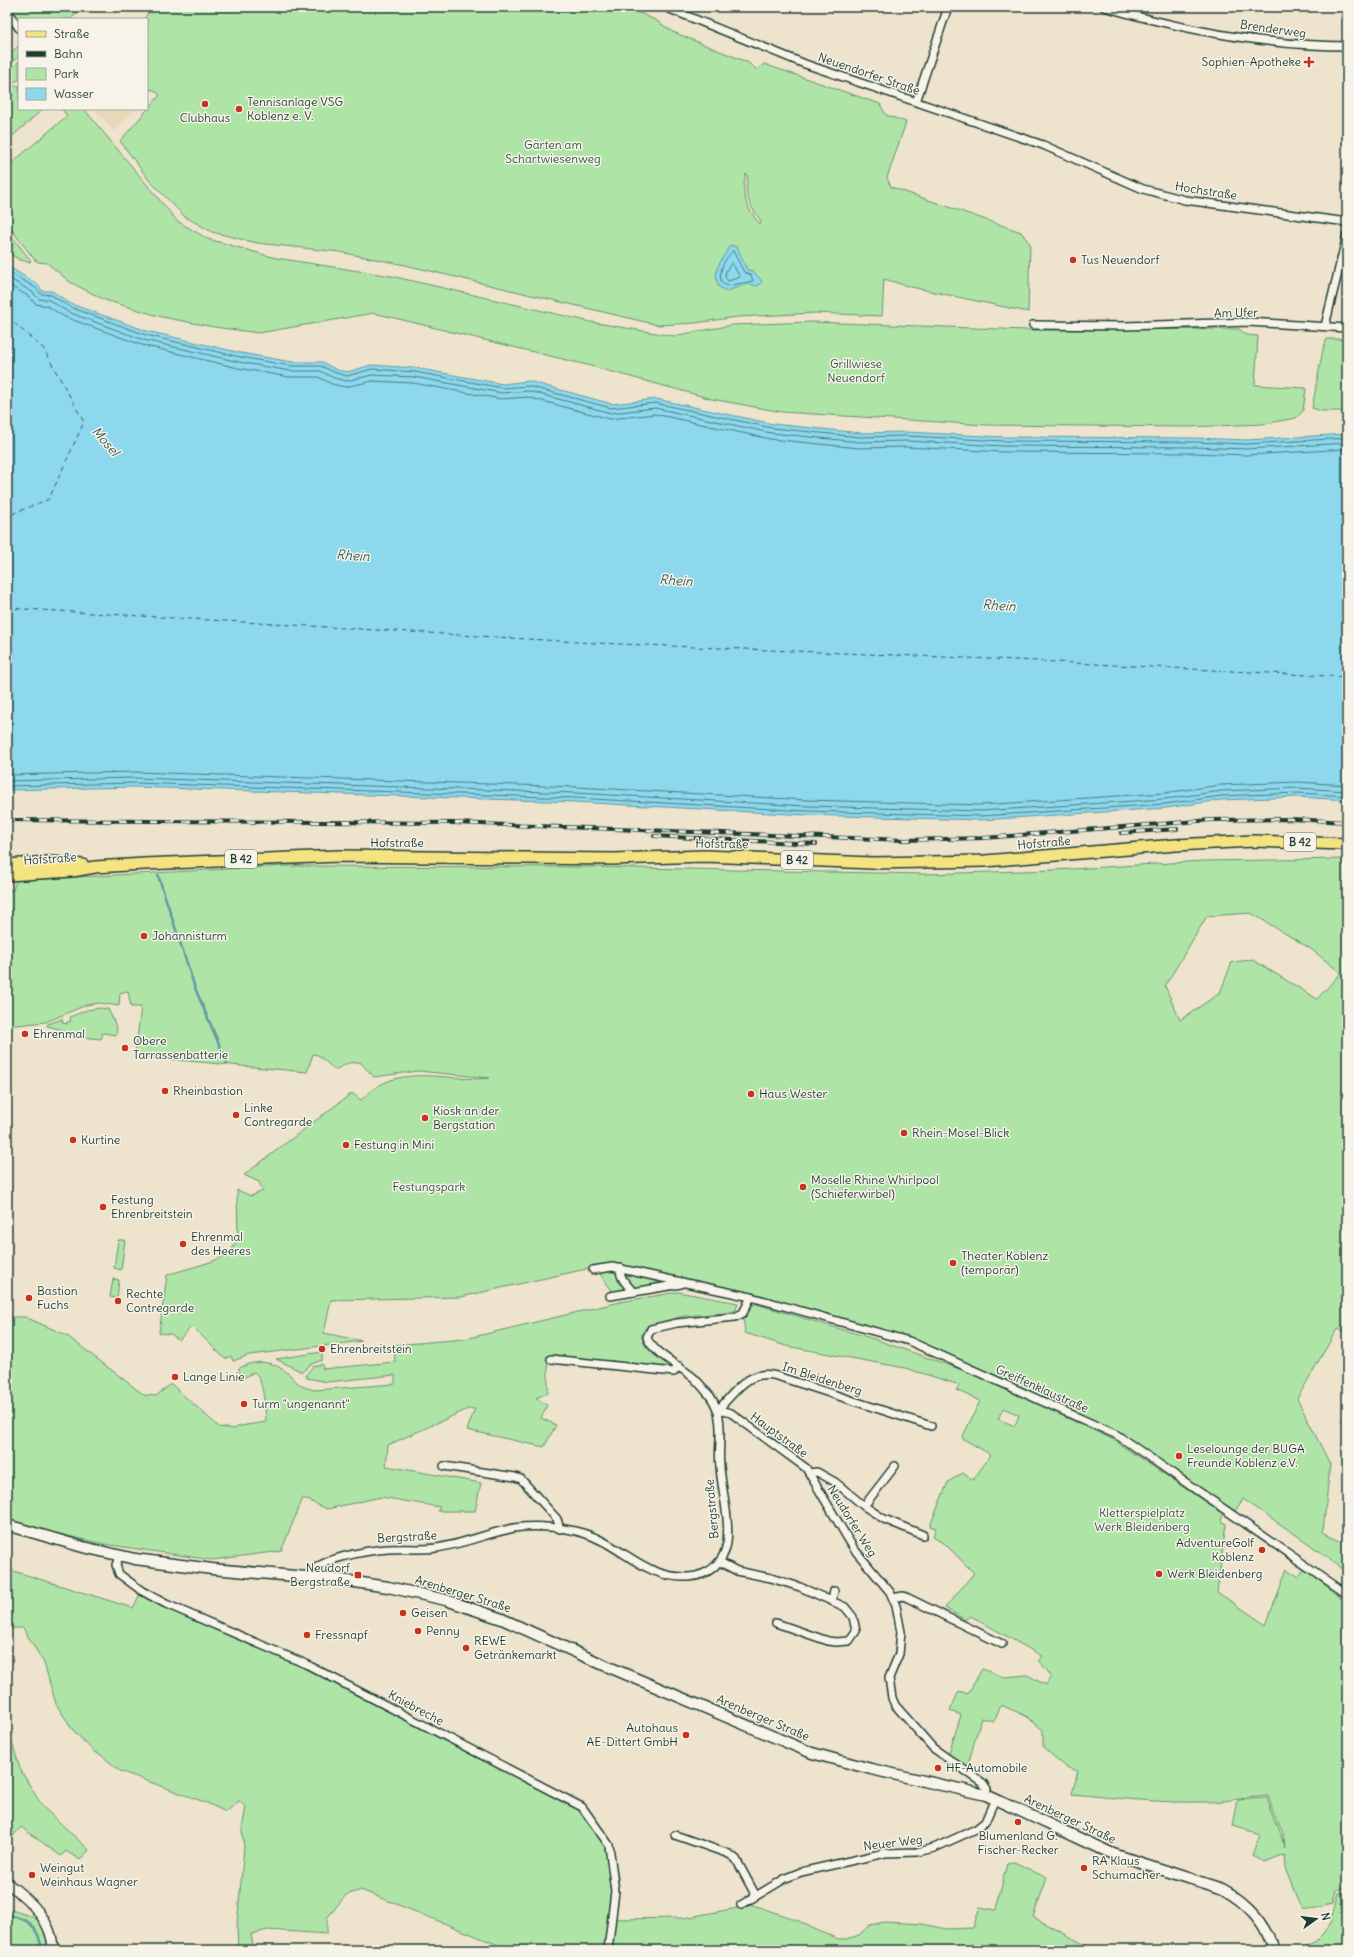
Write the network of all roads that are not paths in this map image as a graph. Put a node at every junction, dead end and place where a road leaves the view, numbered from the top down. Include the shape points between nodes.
1 (665, 7) edge
2 (948, 7) edge
3 (1104, 7) edge
4 (7, 11) edge
5 (18, 27) edge
6 (1347, 46) edge
7 (916, 102) junction
8 (1068, 156) joint
9 (1347, 222) edge
10 (1347, 235) edge
11 (1033, 325) dead end
12 (1324, 326) junction
13 (1347, 328) edge
14 (1347, 844) edge
15 (95, 867) junction
16 (7, 868) edge
17 (621, 1268) junction
18 (592, 1270) dead end
19 (690, 1284) junction
20 (634, 1292) junction
21 (610, 1296) dead end
22 (751, 1297) junction
23 (551, 1359) dead end
24 (679, 1366) junction
25 (718, 1410) junction
26 (931, 1426) dead end
27 (444, 1466) dead end
28 (895, 1466) dead end
29 (810, 1473) junction
30 (864, 1506) junction
31 (7, 1524) edge
32 (560, 1529) junction
33 (923, 1535) dead end
34 (119, 1556) junction
35 (720, 1562) junction
36 (309, 1578) junction
37 (834, 1591) dead end
38 (1347, 1594) edge
39 (893, 1598) junction
40 (832, 1600) junction
41 (776, 1623) dead end
42 (1002, 1644) dead end
43 (991, 1797) junction
44 (675, 1835) dead end
45 (7, 1883) edge
46 (756, 1896) junction
47 (741, 1905) dead end
48 (54, 1950) edge
49 (608, 1950) edge
50 (1274, 1950) edge

1 - 7 street, Neuendorfer Straße via 798,61
2 - 7 street
3 - 6 street, Brenderweg via 1186,27 1297,45
4 - 5 street
7 - 8 street, Neuendorfer Straße via 999,129
8 - 9 street, Hochstraße via 1162,195
10 - 12 street
11 - 12 street, Am Ufer via 1125,326 1249,322
12 - 13 street, Am Ufer
14 - 15 main road, Hofstraße / B 42 via 1223,843 941,862 872,863 705,856 613,859 384,856
15 - 16 main road, Hofstraße / B 42 via 72,871
15 - 16 main road, Hofstraße / B 42 via 44,862
17 - 18 street, Greiffenklaustraße
17 - 19 street, Greiffenklaustraße
17 - 20 street via 621,1277
19 - 20 street, Greiffenklaustraße
19 - 22 street, Greiffenklaustraße
20 - 21 street, Greiffenklaustraße
22 - 24 street, Bergstraße via 742,1313 735,1317 677,1323 651,1329 648,1333 648,1342
22 - 38 street, Greiffenklaustraße via 909,1341 1106,1430 1203,1493
23 - 24 street via 674,1372
24 - 25 street, Bergstraße via 693,1377
25 - 26 street, Im Bleidenberg via 747,1379 770,1374
25 - 29 street, Hauptstraße via 731,1413
25 - 35 street, Bergstraße via 720,1467 727,1522 725,1550
27 - 32 street via 521,1479 557,1519
28 - 30 street
29 - 30 street, Hauptstraße via 817,1472 836,1482
29 - 39 street, Neudorfer Weg via 854,1549
30 - 33 street, Hauptstraße via 892,1524
31 - 34 main road, Arenberger Straße
32 - 35 street, Bergstraße via 589,1535 645,1567 669,1575 688,1577 702,1574
32 - 36 street, Bergstraße via 521,1527 438,1548 371,1551 325,1563 312,1570
34 - 36 main road, Arenberger Straße via 151,1562
34 - 49 street, Kniebreche via 116,1565 119,1574 166,1604 306,1664 582,1806 609,1845 615,1891
35 - 40 street via 732,1570 786,1582
36 - 43 main road, Arenberger Straße via 388,1587 432,1596 480,1611 812,1753
37 - 40 street
39 - 42 street via 908,1598
39 - 43 street, Neudorfer Weg via 901,1638 899,1654 889,1678 895,1705 933,1748 983,1783
40 - 41 street via 845,1607 853,1617 856,1631 849,1641 828,1641
43 - 46 street, Neuer Weg via 985,1822 976,1829 934,1848 917,1852 885,1853 801,1872
43 - 50 main road, Arenberger Straße via 1113,1854 1214,1885 1228,1892 1242,1901 1258,1918 1270,1937
44 - 46 street via 729,1854 736,1860
45 - 48 street via 26,1898 40,1914 50,1930
46 - 47 street, Neuer Weg

